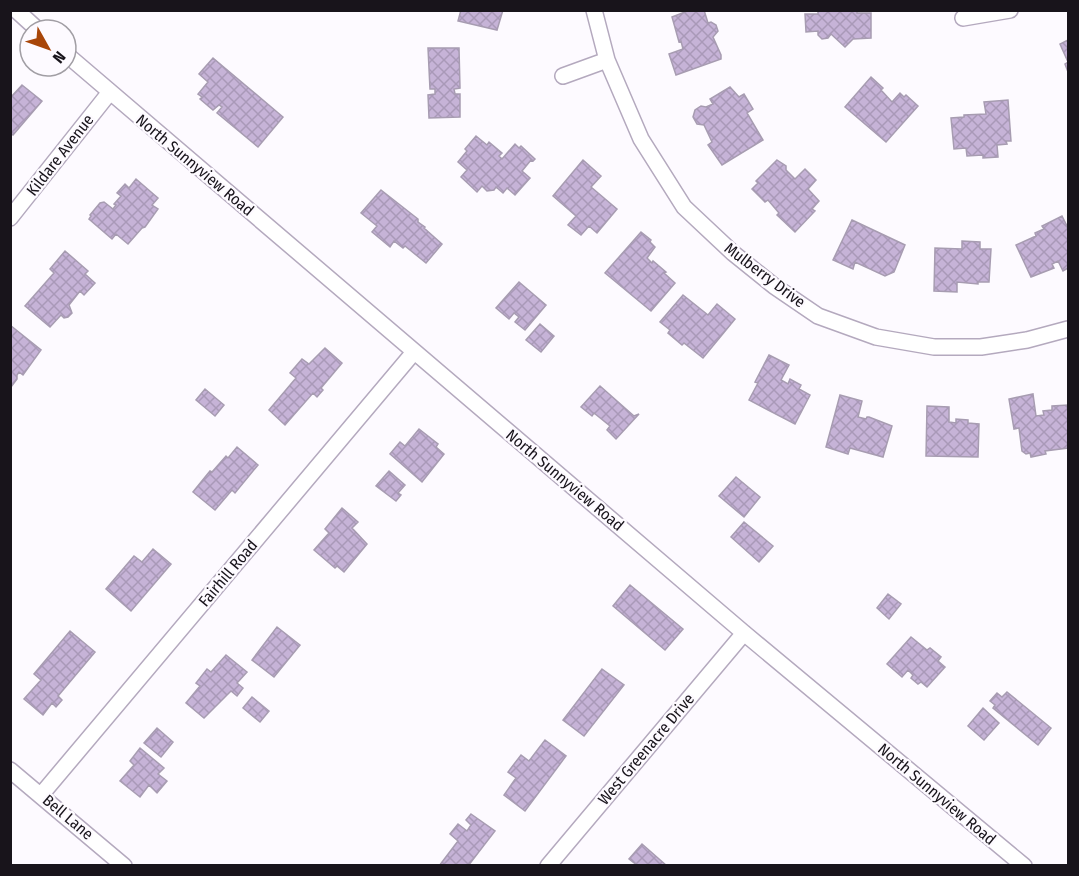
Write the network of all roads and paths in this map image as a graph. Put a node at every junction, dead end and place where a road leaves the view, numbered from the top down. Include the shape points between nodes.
1 (594, 10) edge
2 (1010, 10) edge
3 (963, 18) dead end
4 (607, 60) junction
5 (78, 64) edge
6 (563, 76) dead end
7 (110, 92) junction
8 (10, 218) edge
9 (1068, 328) edge
10 (414, 352) junction
11 (744, 633) junction
12 (10, 770) edge
13 (41, 795) junction
14 (124, 866) edge
15 (548, 866) edge
16 (1024, 866) edge

1 - 4 street, Mulberry Drive
2 - 3 street
4 - 6 street
4 - 9 street, Mulberry Drive via 641,139 684,207 733,253 818,316 876,337 934,347 981,347
5 - 7 street, North Sunnyview Road
7 - 8 street, Kildare Avenue
7 - 10 street, North Sunnyview Road
10 - 11 street, North Sunnyview Road
10 - 13 street, Fairhill Road
11 - 15 street, West Greenacre Drive
11 - 16 street, North Sunnyview Road
12 - 13 street, Bell Lane
13 - 14 street, Bell Lane

